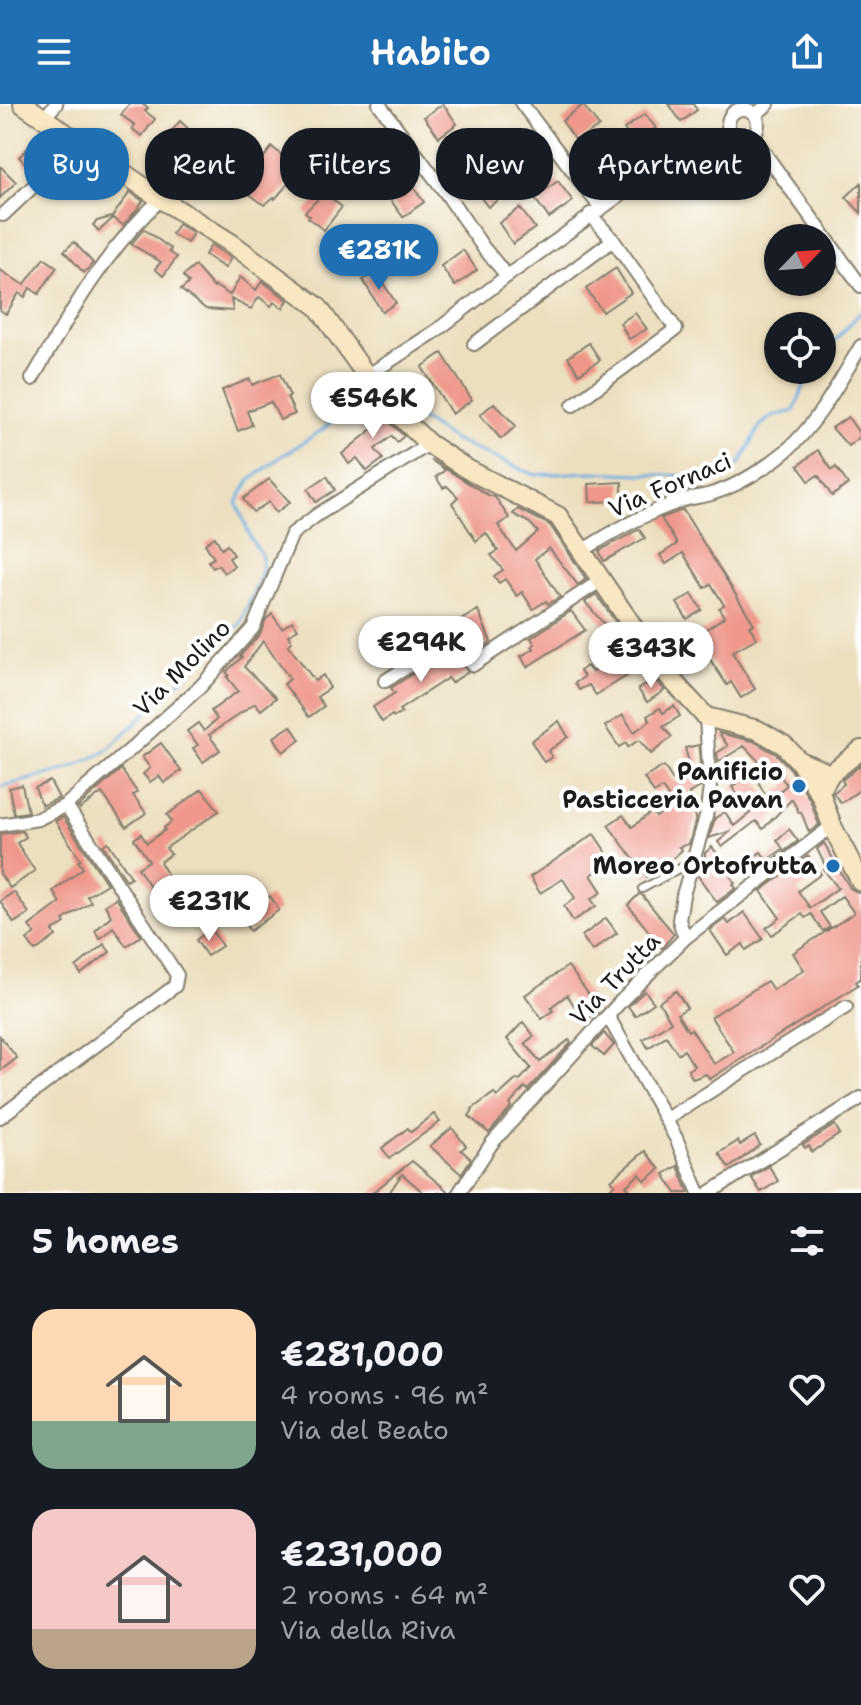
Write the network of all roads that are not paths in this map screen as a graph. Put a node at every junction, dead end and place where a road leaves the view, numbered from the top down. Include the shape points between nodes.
1 (23, 104) edge
2 (379, 104) edge
3 (768, 104) edge
4 (528, 106) edge
5 (731, 108) edge
6 (50, 111) edge
7 (755, 115) junction
8 (65, 128) edge
9 (730, 128) edge
10 (757, 128) edge
11 (771, 162) edge
12 (24, 195) edge
13 (160, 200) edge
14 (163, 200) edge
15 (611, 200) edge
16 (595, 211) junction
17 (3, 215) dead end
18 (613, 240) junction
19 (507, 276) junction
20 (861, 286) edge
21 (474, 344) dead end
22 (861, 346) edge
23 (32, 379) dead end
24 (375, 388) junction
25 (573, 405) dead end
26 (429, 444) junction
27 (582, 551) junction
28 (603, 579) junction
29 (385, 681) dead end
30 (706, 717) junction
31 (861, 750) edge
32 (799, 761) junction
33 (830, 774) junction
34 (821, 795) junction
35 (66, 805) junction
36 (0, 825) edge
37 (832, 826) junction
38 (691, 862) junction
39 (861, 882) edge
40 (642, 889) dead end
41 (685, 938) junction
42 (846, 1007) dead end
43 (608, 1016) junction
44 (861, 1098) edge
45 (0, 1117) edge
46 (666, 1119) junction
47 (459, 1193) edge
48 (699, 1193) edge
49 (709, 1193) edge

1 - 6 street
2 - 19 street
3 - 7 street
4 - 16 street
5 - 7 street
5 - 9 street
6 - 8 street
7 - 10 street
11 - 20 street
12 - 17 street
13 - 23 street via 133,224 72,309
14 - 24 street via 318,307
15 - 16 street
16 - 18 street
16 - 19 street
18 - 21 street
18 - 25 street via 676,329
19 - 24 street
22 - 27 street, Via Fornaci via 811,425 760,470 712,494 649,515
24 - 26 street
26 - 27 street via 558,516
26 - 35 street, Via Molino via 292,534 253,628 201,686
27 - 28 street
28 - 29 street via 473,665 454,637
28 - 30 street via 661,668
30 - 32 street via 758,730
30 - 38 street via 710,787
31 - 33 street
32 - 33 street
32 - 34 street
33 - 34 street
34 - 37 street
35 - 36 street, Via Molino via 38,819
35 - 45 street via 177,975 175,986
37 - 39 street
37 - 41 street, Via Trutta
38 - 40 lane
38 - 41 street via 679,920
41 - 43 street, Via Trutta
42 - 46 street
43 - 46 street
43 - 47 street, Via Trutta via 492,1143
44 - 49 street
46 - 48 street

